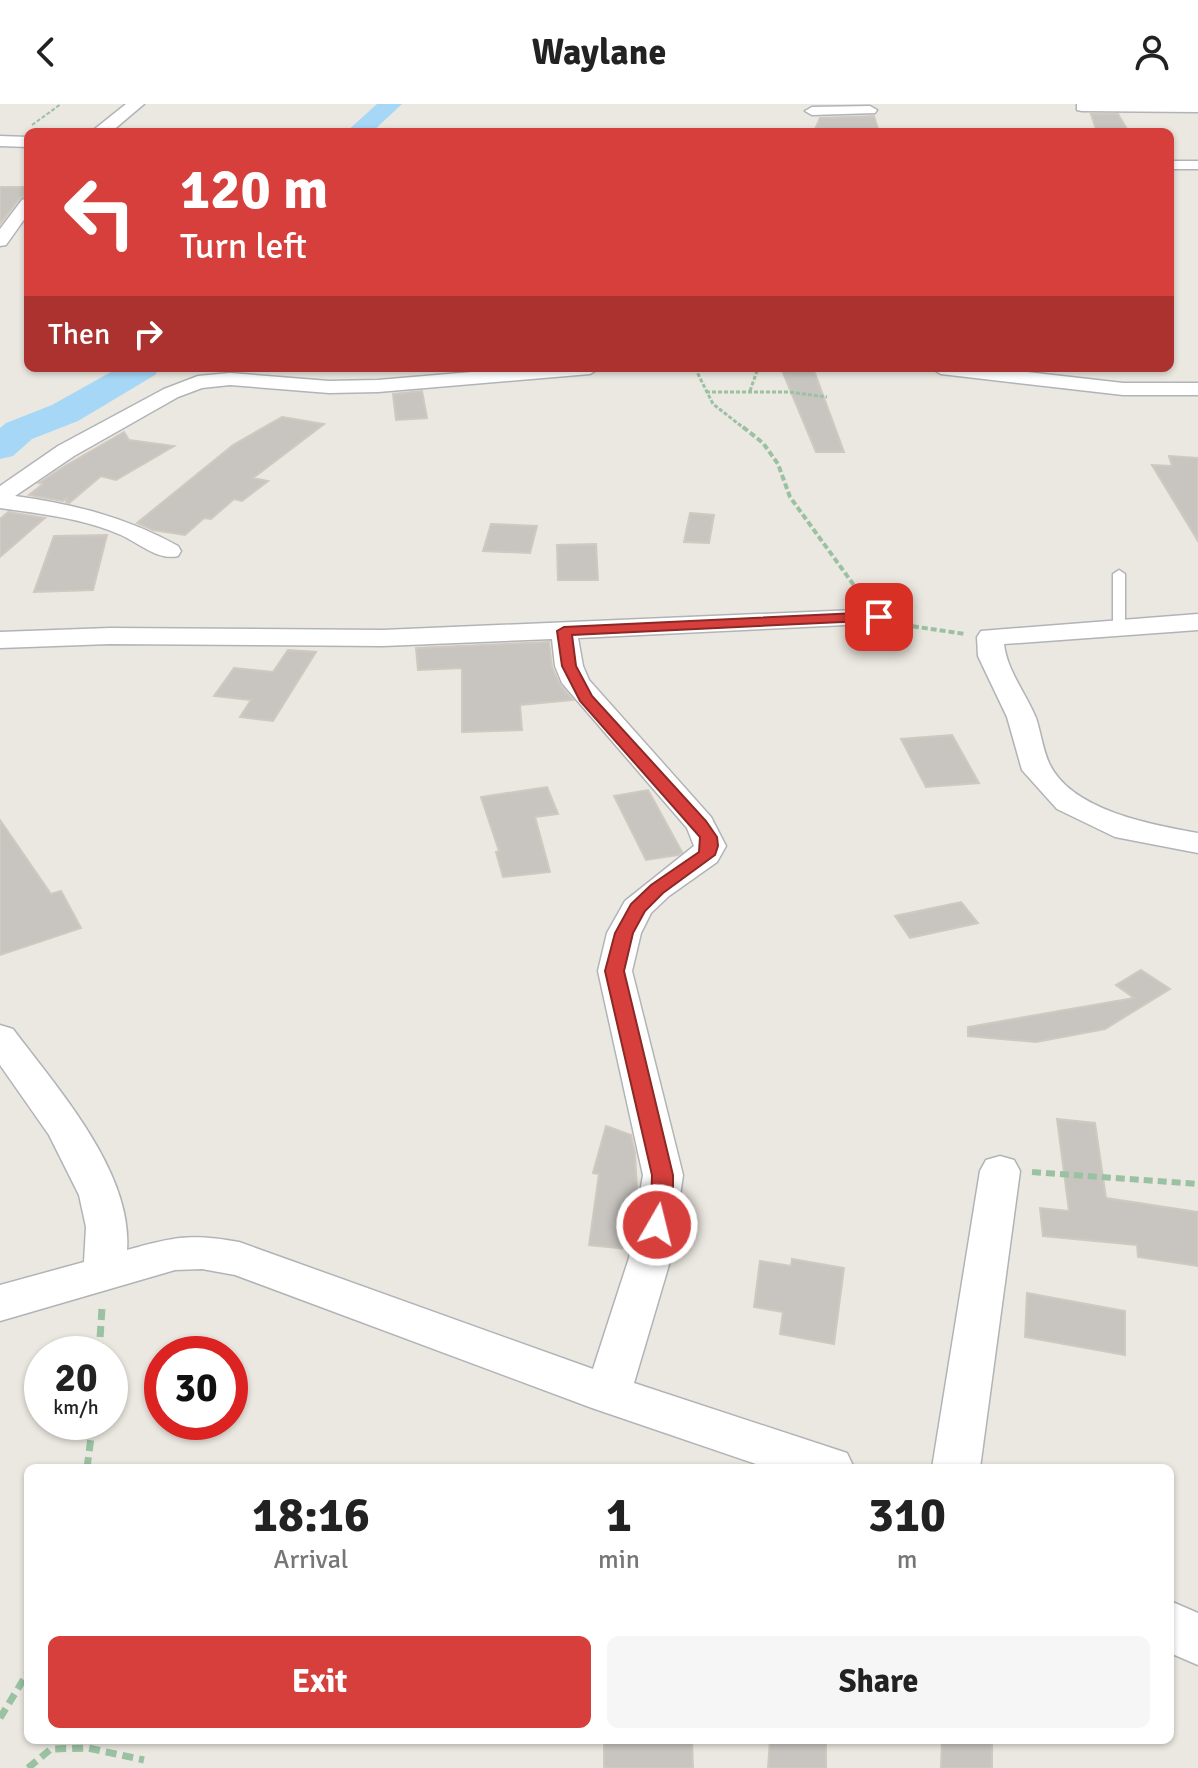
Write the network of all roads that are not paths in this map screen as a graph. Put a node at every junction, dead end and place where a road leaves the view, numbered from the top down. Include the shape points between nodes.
1 (136, 104) edge
2 (1082, 106) edge
3 (1139, 106) edge
4 (816, 107) edge
5 (1198, 108) edge
6 (870, 110) dead end
7 (799, 120) dead end
8 (1085, 123) dead end
9 (105, 128) edge
10 (0, 141) edge
11 (24, 142) edge
12 (1174, 165) edge
13 (1198, 165) edge
14 (24, 208) edge
15 (0, 241) edge
16 (543, 372) edge
17 (974, 372) edge
18 (1198, 389) edge
19 (3, 492) edge
20 (169, 551) dead end
21 (1119, 574) dead end
22 (879, 617) road end
23 (1198, 622) edge
24 (1119, 626) junction
25 (564, 631) junction
26 (0, 640) edge
27 (1198, 843) edge
28 (0, 1038) edge
29 (1000, 1171) road end
30 (104, 1271) junction
31 (0, 1303) edge
32 (608, 1394) junction
33 (818, 1464) edge
34 (957, 1464) edge
35 (1174, 1628) edge
36 (1198, 1640) edge

1 - 9 street
2 - 3 street
2 - 8 street
3 - 5 street
4 - 6 street
4 - 7 street
10 - 11 street
12 - 13 street
14 - 15 street
16 - 19 street via 378,386 198,382 66,451
17 - 18 street via 1107,388
19 - 20 street via 99,517
21 - 24 lane
22 - 25 street
23 - 24 street
24 - 27 street via 990,637 992,656 1021,717 1037,770 1068,802 1126,830
25 - 26 street via 383,638
25 - 32 street via 576,683 700,824 710,846 695,865 637,908 624,933 615,971 663,1175 659,1219
28 - 30 street via 75,1144 95,1185 107,1224
29 - 34 street
30 - 31 street
30 - 32 street via 175,1253 239,1259
32 - 33 street
35 - 36 street

